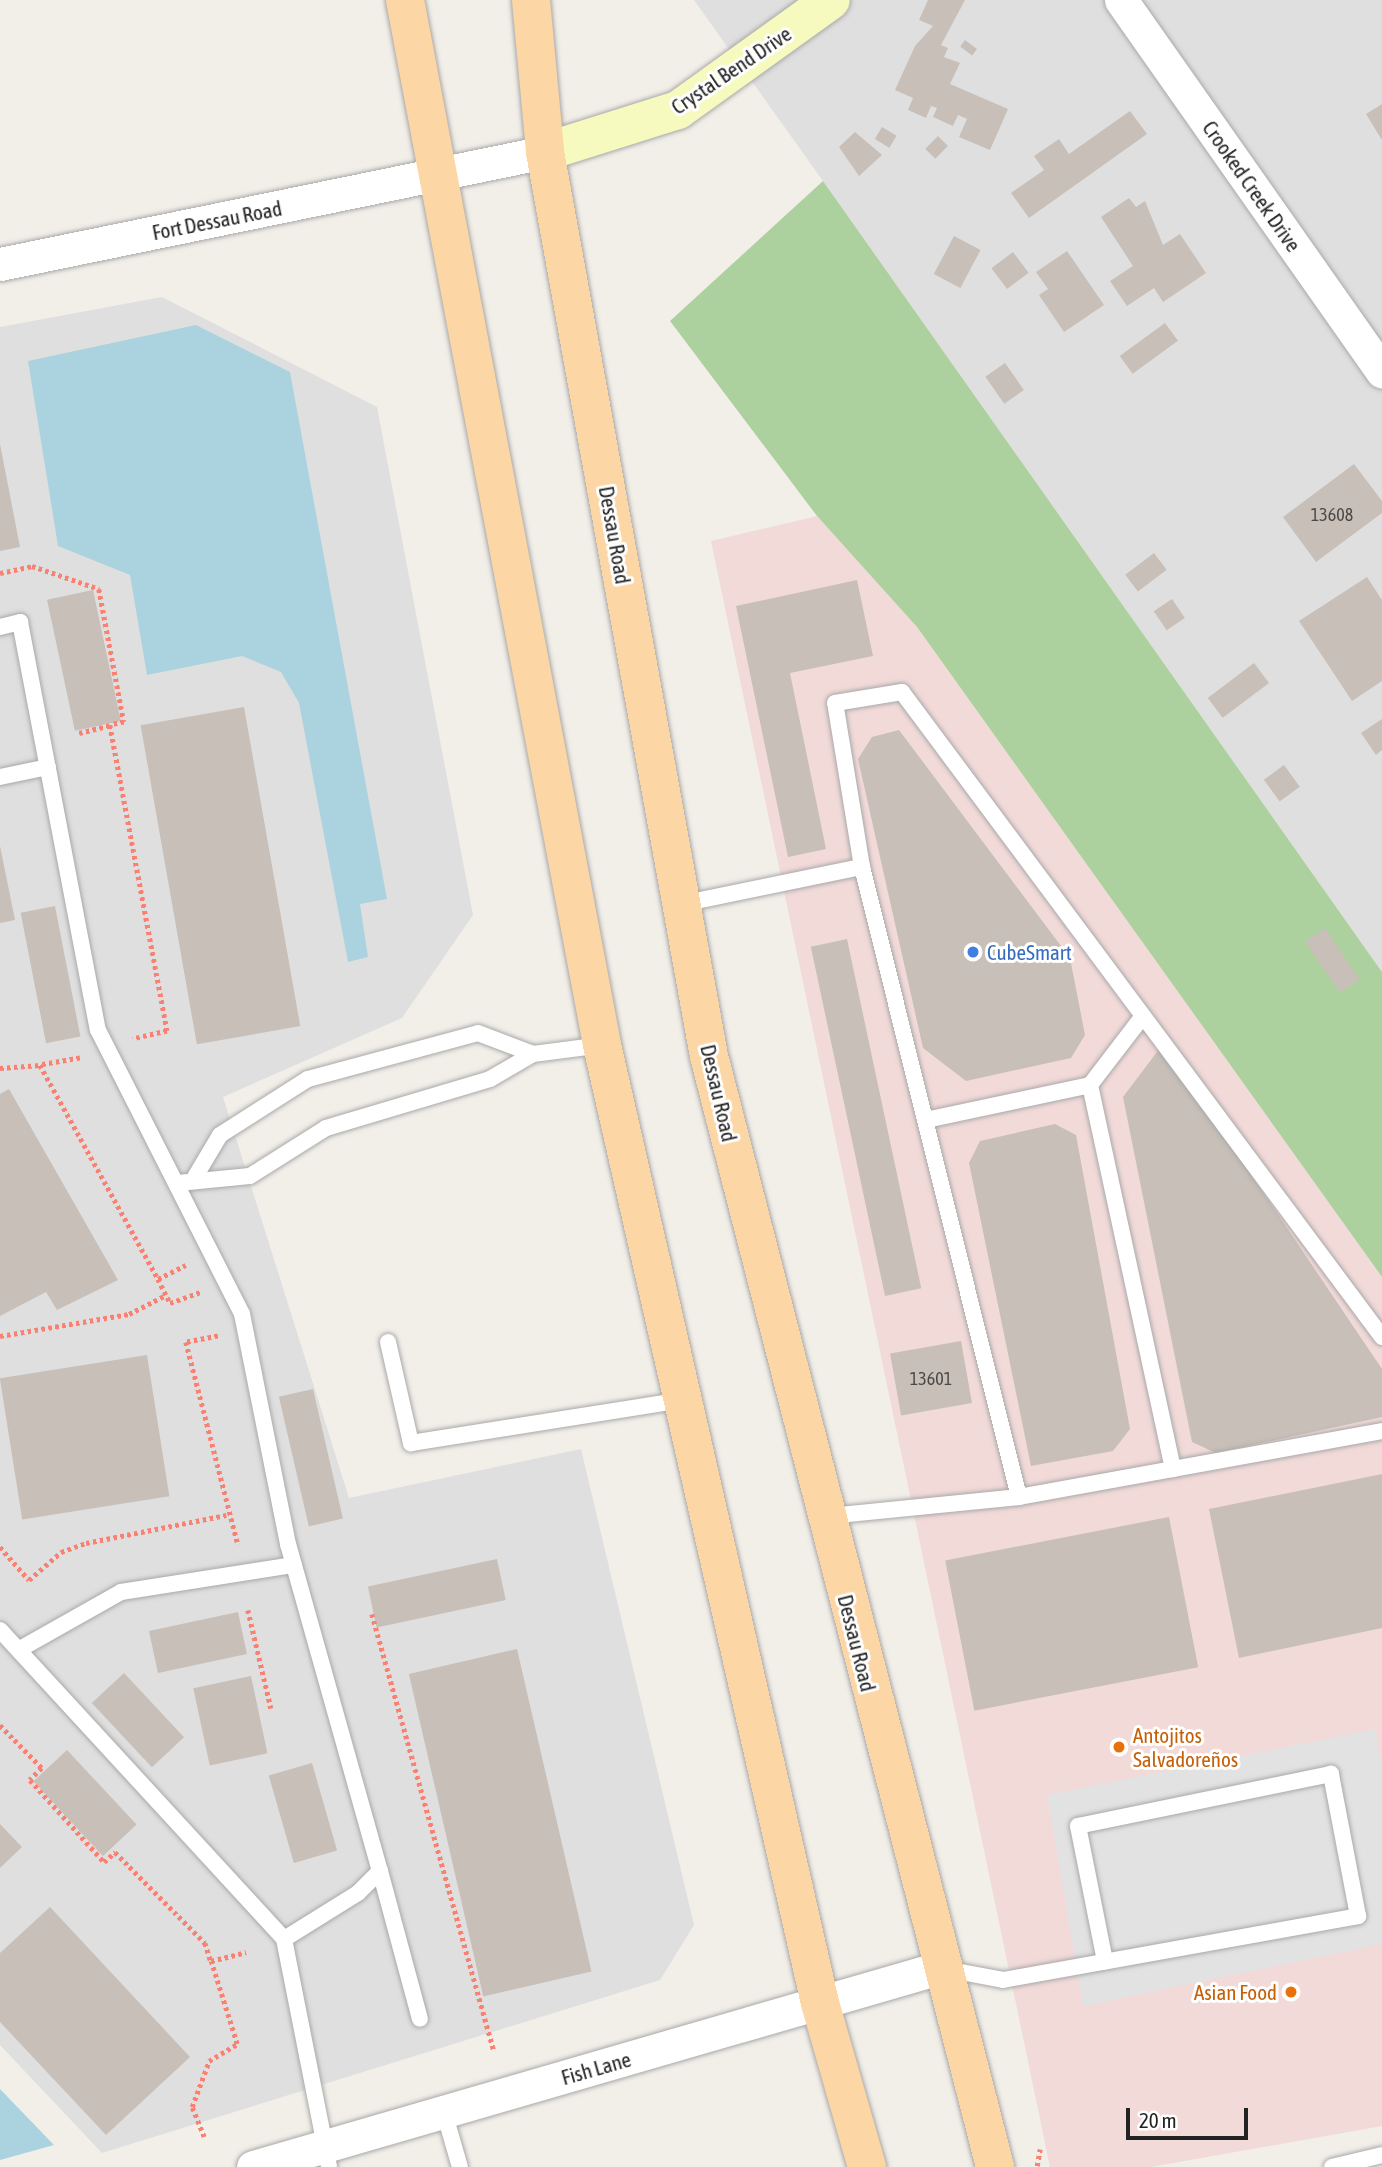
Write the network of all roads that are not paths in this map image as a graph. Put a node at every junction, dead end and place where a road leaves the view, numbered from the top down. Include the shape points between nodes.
1 (405, 0) edge
2 (531, 0) edge
3 (831, 0) edge
4 (1121, 0) edge
5 (545, 152) junction
6 (434, 176) junction
7 (0, 264) edge
8 (1382, 371) edge
9 (0, 627) edge
10 (48, 767) junction
11 (0, 777) edge
12 (862, 867) junction
13 (681, 904) junction
14 (1143, 1016) junction
15 (601, 1045) junction
16 (533, 1054) junction
17 (1090, 1085) junction
18 (926, 1120) junction
19 (195, 1177) junction
20 (178, 1183) junction
21 (1382, 1337) edge
22 (388, 1342) dead end
23 (684, 1400) junction
24 (1382, 1431) edge
25 (1173, 1469) junction
26 (1019, 1497) junction
27 (825, 1517) junction
28 (294, 1565) junction
29 (0, 1630) edge
30 (20, 1649) junction
31 (380, 1871) junction
32 (284, 1939) junction
33 (1105, 1961) junction
34 (939, 1968) junction
35 (820, 2003) junction
36 (420, 2019) dead end
37 (444, 2112) junction
38 (1382, 2154) edge
39 (326, 2157) edge
40 (1360, 2165) edge
41 (253, 2167) edge
42 (460, 2167) edge
43 (867, 2167) edge
44 (995, 2167) edge
45 (1332, 2167) edge

1 - 6 main road via 424,82
2 - 5 main road, Dessau Road
3 - 5 street, Crystal Bend Drive via 678,110
4 - 8 street, Crooked Creek Drive
5 - 6 street, Fort Dessau Road
5 - 13 main road, Dessau Road
6 - 7 street, Fort Dessau Road
6 - 15 main road
9 - 10 lane via 20,622
10 - 11 lane
10 - 20 lane via 98,1030
12 - 13 lane
12 - 14 lane via 835,703 902,692
12 - 18 lane
13 - 27 main road, Dessau Road via 709,1056
14 - 17 lane
14 - 21 lane
15 - 16 lane
15 - 23 main road
16 - 19 lane via 490,1079 326,1128 250,1176
16 - 19 lane via 478,1033 308,1079 220,1135
17 - 18 lane
17 - 25 lane
18 - 26 lane
19 - 20 lane
20 - 28 lane via 242,1314
22 - 23 lane via 411,1443
23 - 35 main road
24 - 25 lane
25 - 26 lane
26 - 27 lane
27 - 34 main road, Dessau Road
28 - 30 lane via 121,1592
28 - 31 lane
29 - 30 lane
30 - 32 lane
31 - 32 lane via 358,1894
31 - 36 lane
32 - 39 lane
33 - 33 lane via 1358,1916 1331,1774 1078,1826
33 - 34 lane via 1003,1980
34 - 35 street, Fish Lane
34 - 44 main road, Dessau Road
35 - 37 street, Fish Lane
35 - 43 main road
37 - 39 street, Fish Lane
37 - 42 lane
38 - 40 lane
39 - 41 street, Fish Lane
40 - 45 lane

